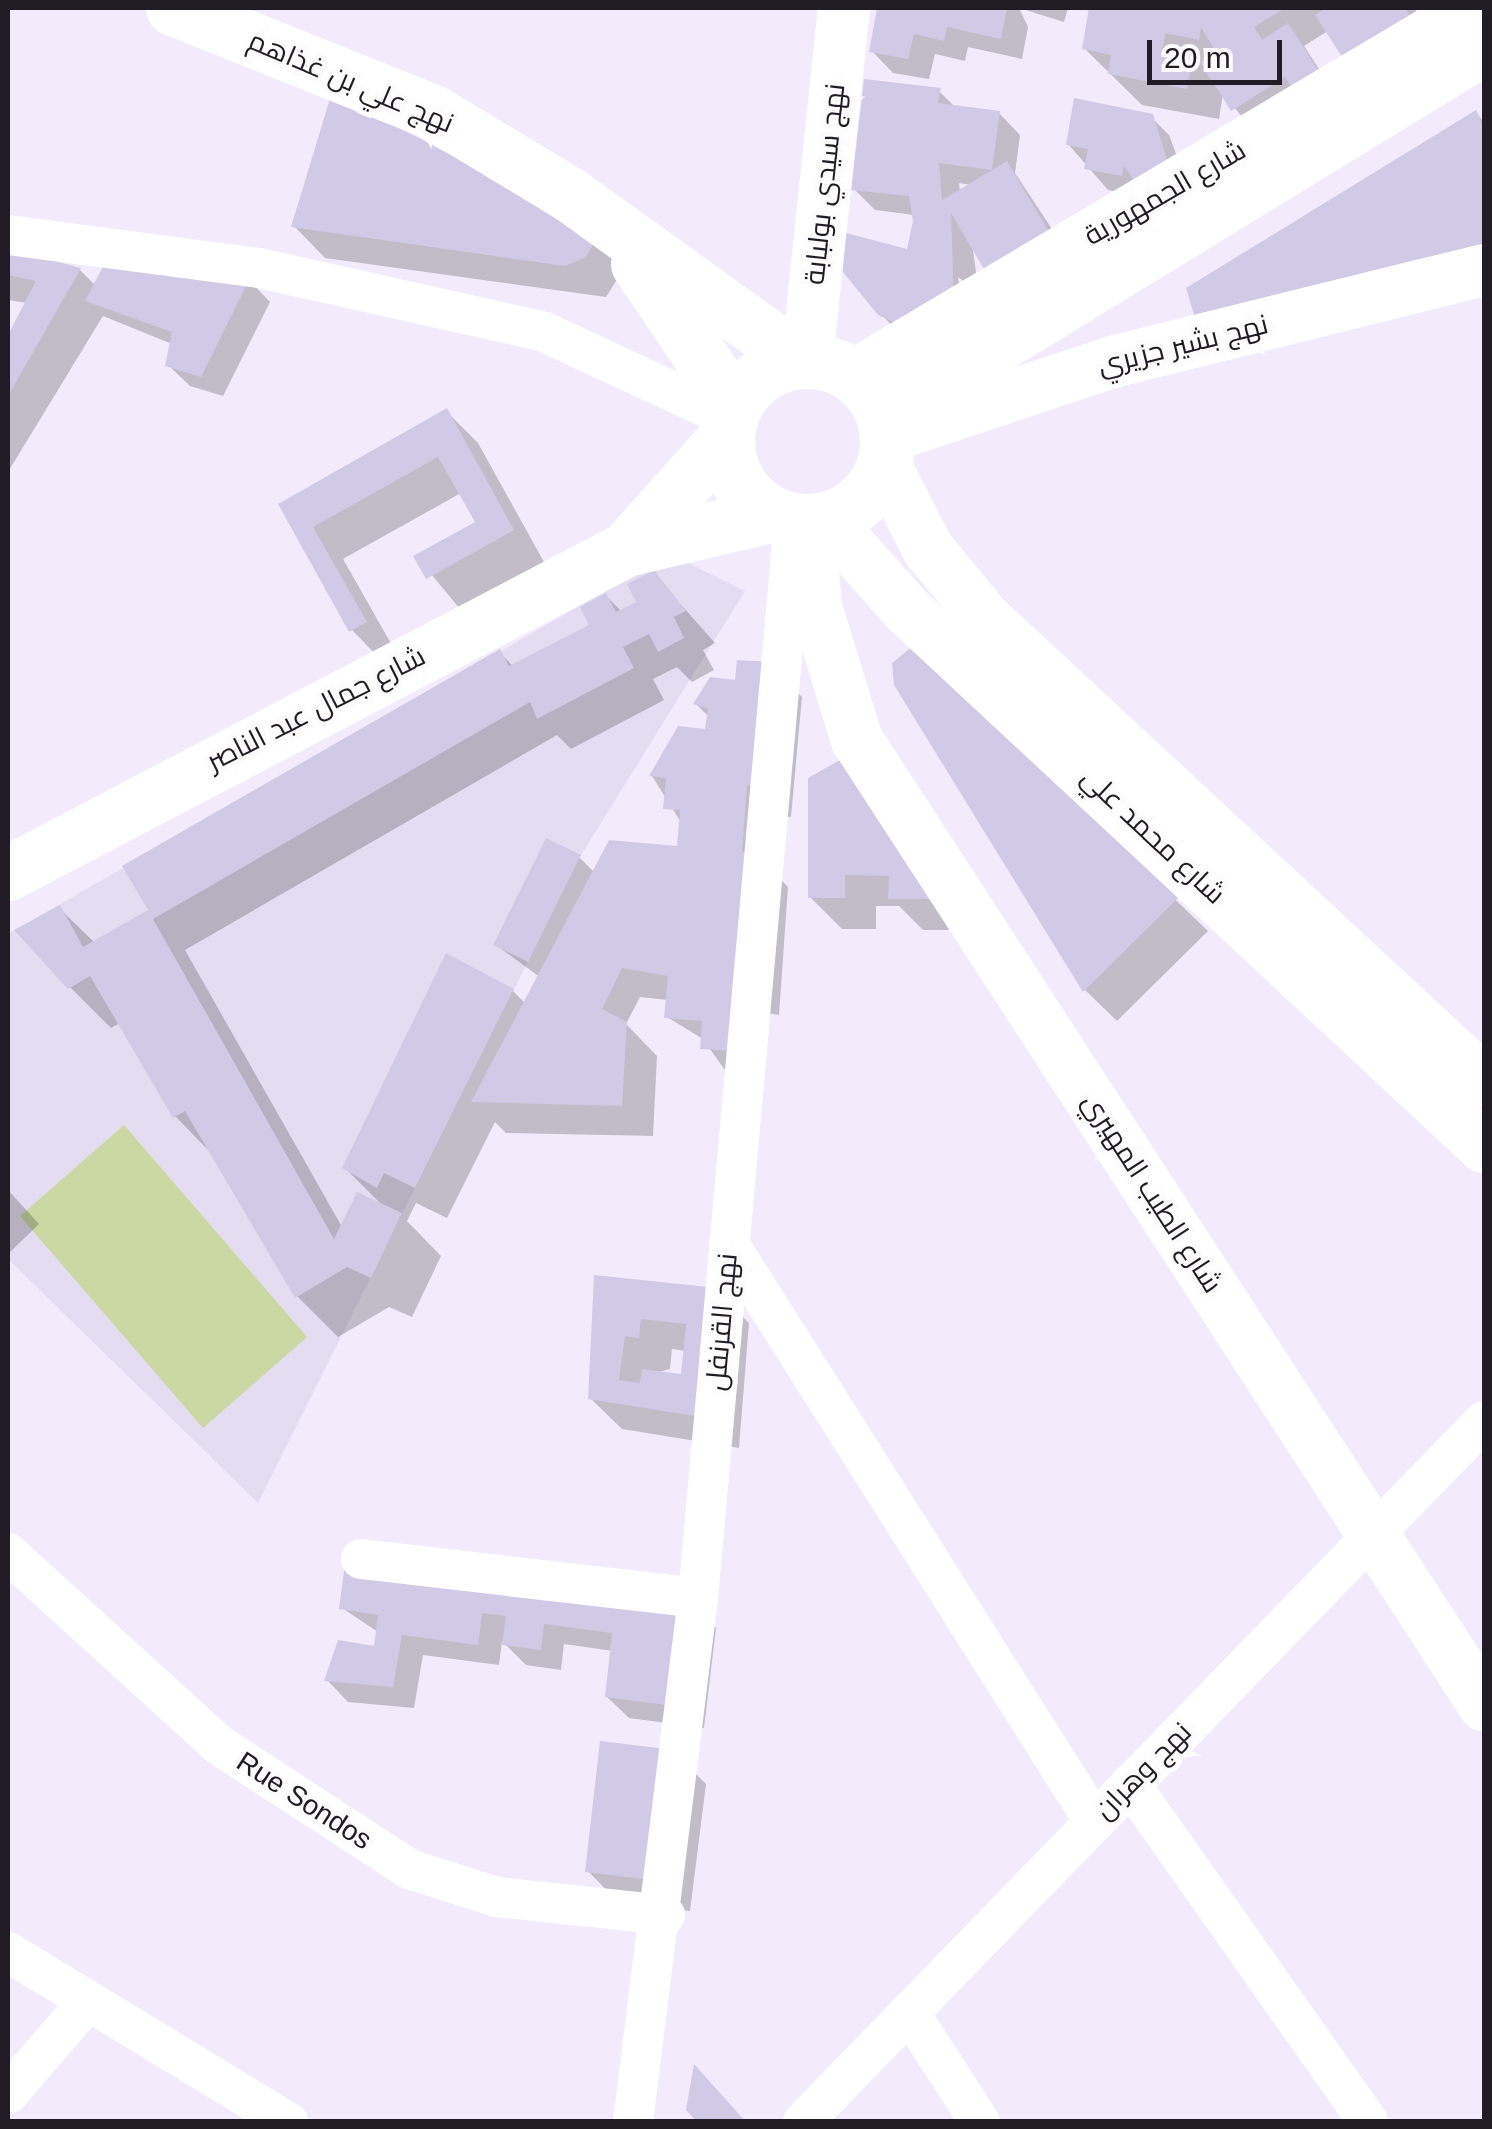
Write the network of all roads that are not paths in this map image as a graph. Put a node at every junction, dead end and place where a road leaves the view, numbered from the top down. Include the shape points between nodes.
1 (173, 8) edge
2 (844, 8) edge
3 (1468, 36) edge
4 (8, 234) edge
5 (620, 237) junction
6 (1484, 270) edge
7 (853, 402) junction
8 (730, 420) junction
9 (801, 519) junction
10 (626, 549) junction
11 (8, 873) edge
12 (1484, 1080) edge
13 (1484, 1147) edge
14 (728, 1244) junction
15 (1484, 1421) edge
16 (1376, 1536) junction
17 (8, 1554) edge
18 (360, 1559) dead end
19 (698, 1598) junction
20 (1484, 1705) edge
21 (1130, 1784) junction
22 (1094, 1821) junction
23 (665, 1914) junction
24 (8, 1952) edge
25 (88, 2002) junction
26 (908, 2012) junction
27 (8, 2094) edge
28 (288, 2122) edge
29 (632, 2122) edge
30 (803, 2122) edge
31 (980, 2122) edge
32 (1368, 2122) edge

1 - 5 main road, نهج علي بن غذاهم via 432,112 553,183
2 - 7 street, نهج سيدي بولبابة
3 - 7 main road, شارع الجمهورية
4 - 8 street via 258,268 542,331
5 - 7 main road, نهج علي بن غذاهم
5 - 8 main road, نهج علي بن غذاهم
6 - 7 street, نهج بشير جزيري via 1112,362
7 - 8 main road via 750,383
7 - 9 main road via 862,498
7 - 12 street, شارع محمد علي via 928,550 985,618
8 - 9 main road via 738,483
8 - 10 main road, شارع جمال عبد الناصر
9 - 10 main road, شارع جمال عبد الناصر
9 - 13 street, شارع محمد علي
9 - 14 street, نهج القرنفل
9 - 16 street, شارع الطيب المهيري via 834,674 857,740
10 - 11 main road, شارع جمال عبد الناصر
14 - 19 street, نهج القرنفل
14 - 22 street
15 - 16 street, نهج وهران
16 - 20 street, شارع الطيب المهيري
16 - 21 street, نهج وهران
17 - 23 street, Rue Sondos via 219,1745 409,1869 497,1897
18 - 19 street
19 - 23 street, نهج القرنفل
21 - 22 street, نهج وهران
21 - 32 street
22 - 26 street, نهج وهران
23 - 29 street, نهج القرنفل
24 - 25 street
25 - 27 street
25 - 28 street
26 - 30 street, نهج وهران
26 - 31 street

